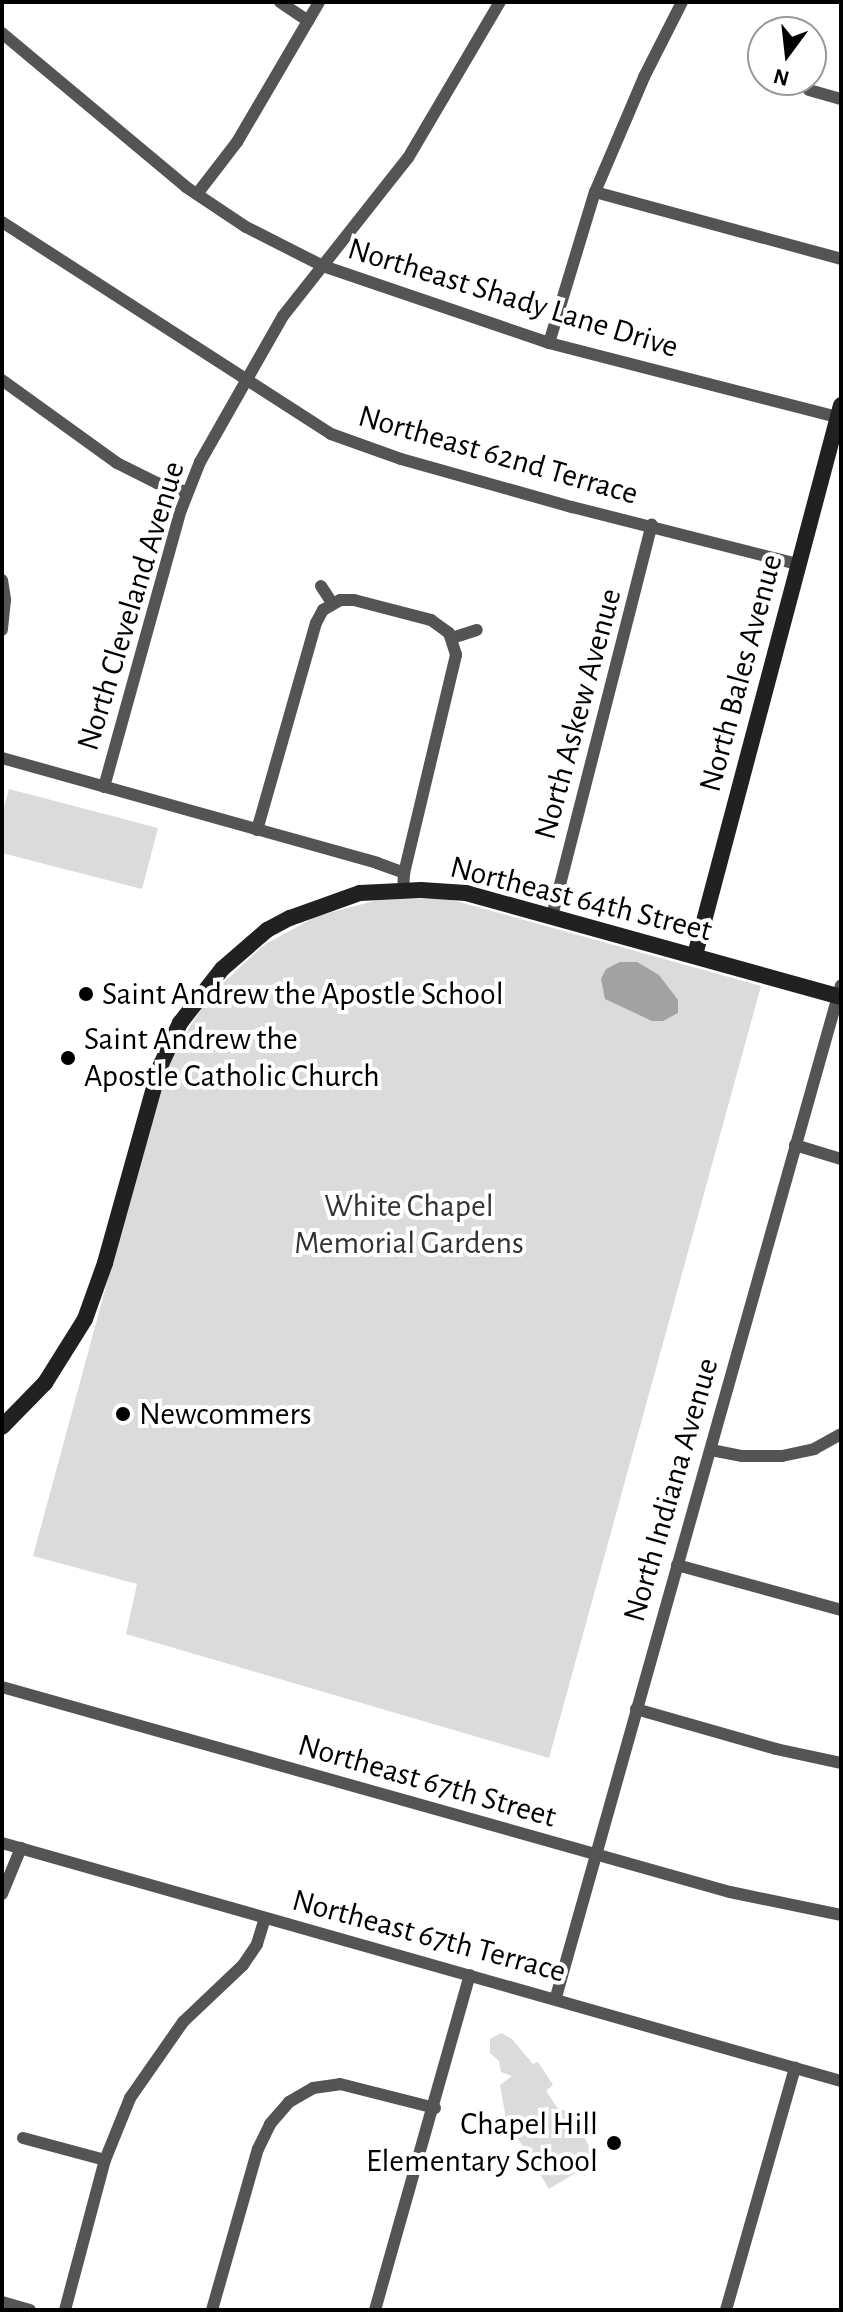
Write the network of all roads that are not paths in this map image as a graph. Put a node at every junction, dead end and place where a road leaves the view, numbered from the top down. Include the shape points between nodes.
1 (280, 2) edge
2 (319, 2) edge
3 (500, 2) edge
4 (682, 2) edge
5 (308, 21) junction
6 (2, 33) edge
7 (595, 192) junction
8 (197, 194) junction
9 (2, 222) edge
10 (841, 259) edge
11 (323, 266) junction
12 (549, 343) junction
13 (2, 380) edge
14 (245, 381) junction
15 (840, 413) edge
16 (187, 492) junction
17 (652, 525) junction
18 (798, 564) junction
19 (2, 580) edge
20 (321, 586) dead end
21 (332, 603) junction
22 (2, 630) edge
23 (477, 630) dead end
24 (452, 638) junction
25 (2, 758) edge
26 (104, 787) junction
27 (257, 830) junction
28 (403, 881) junction
29 (552, 916) junction
30 (695, 955) junction
31 (840, 993) edge
32 (795, 1145) junction
33 (841, 1159) edge
34 (2, 1427) edge
35 (841, 1434) edge
36 (711, 1450) junction
37 (677, 1565) junction
38 (841, 1610) edge
39 (2, 1687) edge
40 (636, 1709) junction
41 (841, 1763) edge
42 (2, 1843) edge
43 (21, 1848) junction
44 (597, 1855) junction
45 (2, 1894) edge
46 (841, 1915) edge
47 (265, 1918) junction
48 (470, 1975) junction
49 (556, 1997) junction
50 (795, 2068) junction
51 (841, 2081) edge
52 (435, 2108) junction
53 (23, 2138) dead end
54 (105, 2160) junction
55 (2, 2302) edge
56 (30, 2310) edge
57 (65, 2310) edge
58 (212, 2310) edge
59 (375, 2310) edge
60 (726, 2310) edge

1 - 5 street
2 - 5 street
3 - 11 street, North Cleveland Avenue via 408,158
4 - 7 street
5 - 8 street via 237,142
6 - 8 street, Northeast Shady Lane Drive
7 - 10 street
7 - 12 street
8 - 11 street, Northeast Shady Lane Drive via 246,227
9 - 14 street, Northeast 62nd Terrace
11 - 12 street, Northeast Shady Lane Drive
11 - 14 street, North Cleveland Avenue via 283,316
12 - 15 street, Northeast Shady Lane Drive
13 - 16 street via 117,463
14 - 16 street, North Cleveland Avenue
14 - 17 street, Northeast 62nd Terrace via 318,426 401,459
15 - 18 street, North Bales Avenue
16 - 26 street, North Cleveland Avenue
17 - 18 street, Northeast 62nd Terrace
17 - 29 street, North Askew Avenue
18 - 30 street, North Bales Avenue
19 - 22 street
20 - 21 street
21 - 24 street via 354,600 431,620
21 - 27 street via 316,623
23 - 24 street
24 - 28 street via 456,655
25 - 26 street, Northeast 64th Street
26 - 27 street, Northeast 64th Street
27 - 28 street, Northeast 64th Street
28 - 29 street, Northeast 64th Street
28 - 34 street via 341,898 267,930 222,969 189,1008 159,1069 85,1319 45,1383
29 - 30 street, Northeast 64th Street
30 - 31 street, Northeast 64th Street
31 - 32 street, North Indiana Avenue
32 - 33 street
32 - 36 street, North Indiana Avenue
35 - 36 street via 814,1449 782,1456
36 - 37 street, North Indiana Avenue
37 - 38 street
37 - 40 street, North Indiana Avenue
39 - 44 street, Northeast 67th Street
40 - 41 street
40 - 44 street, North Indiana Avenue
42 - 43 street, Northeast 67th Terrace
43 - 45 street
43 - 47 street, Northeast 67th Terrace
44 - 46 street, Northeast 67th Street via 730,1892
44 - 49 street, North Indiana Avenue
47 - 48 street, Northeast 67th Terrace
47 - 54 street via 243,1965 183,2022 139,2082
48 - 49 street, Northeast 67th Terrace
48 - 52 street
49 - 50 street, Northeast 67th Terrace
50 - 51 street, Northeast 67th Terrace
50 - 60 street
52 - 58 street via 340,2084 313,2088 289,2102 258,2149
52 - 59 street
53 - 54 street
54 - 57 street
55 - 56 street

